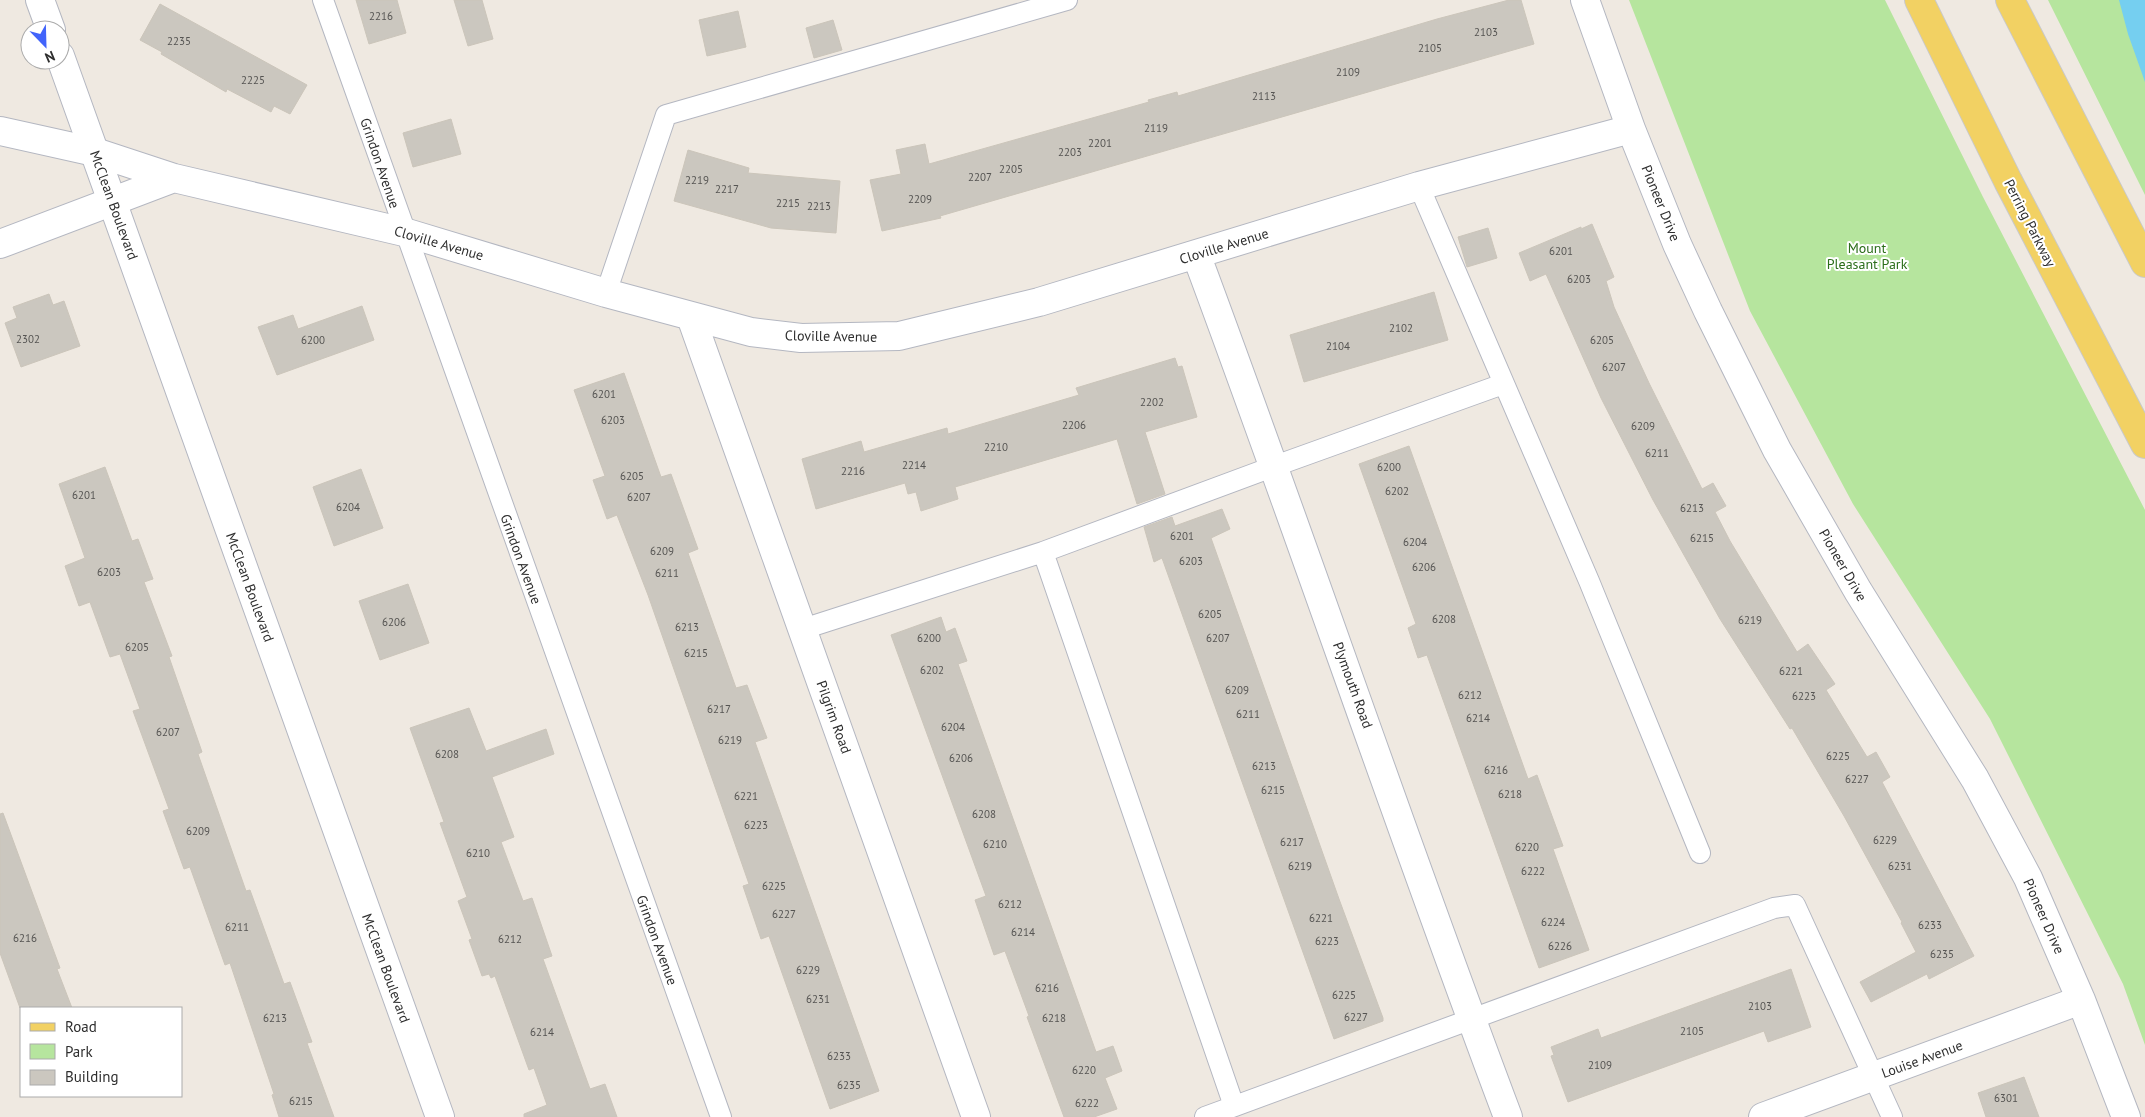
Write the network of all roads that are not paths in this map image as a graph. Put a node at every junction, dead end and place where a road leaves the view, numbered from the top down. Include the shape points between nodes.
1 (40, 0) edge
2 (323, 0) edge
3 (1067, 0) edge
4 (1585, 0) edge
5 (1919, 0) edge
6 (2010, 0) edge
7 (47, 20) edge
8 (65, 70) edge
9 (1631, 129) junction
10 (0, 132) edge
11 (95, 152) junction
12 (174, 178) junction
13 (1419, 186) junction
14 (112, 202) junction
15 (404, 232) junction
16 (0, 244) edge
17 (1196, 254) junction
18 (2145, 263) edge
19 (606, 293) junction
20 (691, 317) junction
21 (1503, 384) junction
22 (2145, 444) edge
23 (1275, 466) junction
24 (1042, 552) junction
25 (803, 629) junction
26 (1700, 853) dead end
27 (2081, 1000) junction
28 (1471, 1019) junction
29 (1874, 1077) junction
30 (1234, 1106) junction
31 (440, 1117) edge
32 (720, 1117) edge
33 (976, 1117) edge
34 (1205, 1117) edge
35 (1508, 1117) edge
36 (1763, 1117) edge
37 (1892, 1117) edge
38 (2126, 1117) edge

1 - 7 street
2 - 15 lane, Grindon Avenue
3 - 19 lane via 666,115
4 - 9 street, Pioneer Drive
5 - 22 main road, Perring Parkway via 2008,182
6 - 18 main road
8 - 11 street, McClean Boulevard
9 - 13 street, Cloville Avenue
9 - 27 street, Pioneer Drive via 1677,244 1777,450 1858,592 1975,779 2028,878
10 - 11 street, Cloville Avenue
11 - 12 street, Cloville Avenue
11 - 14 street, McClean Boulevard
12 - 14 street
12 - 15 street, Cloville Avenue
13 - 17 street, Cloville Avenue
13 - 21 lane
14 - 16 street
14 - 31 street, McClean Boulevard
15 - 19 street, Cloville Avenue
15 - 32 lane, Grindon Avenue
17 - 20 street, Cloville Avenue via 1039,302 898,336 801,338 752,332
17 - 23 street, Plymouth Road
19 - 20 street, Cloville Avenue
20 - 25 street, Pilgrim Road
21 - 23 lane
21 - 26 lane via 1589,581
23 - 24 lane
23 - 28 street, Plymouth Road
24 - 25 lane
24 - 30 lane
25 - 33 street, Pilgrim Road
27 - 29 street, Louise Avenue
27 - 38 street, Pioneer Drive
28 - 29 lane via 1774,908 1795,904
28 - 30 lane
28 - 35 street, Plymouth Road
29 - 36 street, Louise Avenue
29 - 37 lane
30 - 34 lane

